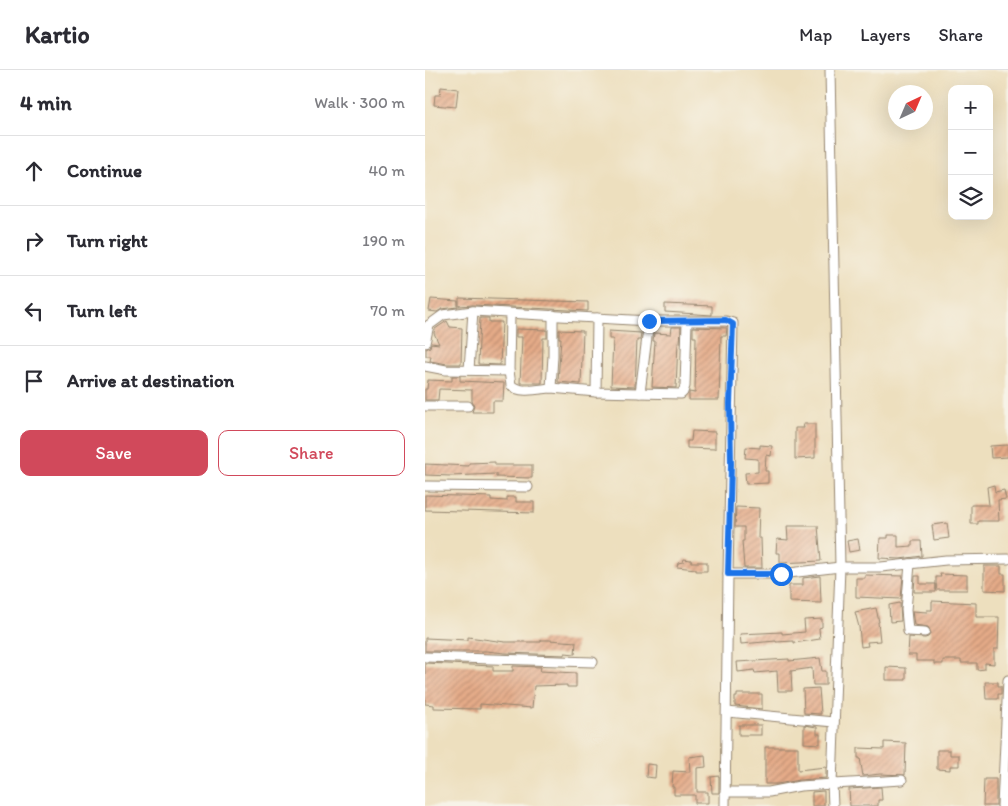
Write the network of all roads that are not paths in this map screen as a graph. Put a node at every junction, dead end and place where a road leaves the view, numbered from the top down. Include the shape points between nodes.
1 (830, 70) edge
2 (473, 311) junction
3 (509, 314) junction
4 (553, 316) junction
5 (597, 318) junction
6 (649, 321) junction
7 (687, 322) junction
8 (427, 327) edge
9 (425, 343) edge
10 (425, 366) edge
11 (469, 370) junction
12 (509, 371) junction
13 (551, 388) junction
14 (596, 392) junction
15 (639, 393) junction
16 (425, 406) edge
17 (468, 406) dead end
18 (425, 486) edge
19 (528, 486) dead end
20 (1008, 559) edge
21 (910, 564) junction
22 (840, 567) junction
23 (728, 574) junction
24 (925, 632) dead end
25 (425, 657) edge
26 (593, 662) dead end
27 (1008, 680) edge
28 (727, 712) junction
29 (834, 722) junction
30 (902, 780) dead end
31 (832, 784) junction
32 (725, 792) junction
33 (725, 806) edge
34 (833, 806) edge
35 (1002, 806) edge

1 - 22 street
2 - 3 street
2 - 8 street via 448,313
2 - 11 street
3 - 4 street
3 - 12 street
4 - 5 street
4 - 13 street
5 - 6 street
5 - 14 street
6 - 7 street
6 - 15 street
7 - 15 street via 683,392
7 - 23 street via 726,320 734,326
8 - 9 street
10 - 11 street
11 - 12 street
12 - 13 street via 511,385 517,389
13 - 14 street
14 - 15 street
16 - 17 street
18 - 19 street
20 - 21 street
21 - 22 street
21 - 24 street via 908,632
22 - 23 street via 781,574
22 - 29 street
23 - 28 street
25 - 26 street
27 - 35 street
28 - 29 street
28 - 32 street
29 - 31 street
30 - 31 street
31 - 32 street via 778,791
31 - 34 street
32 - 33 street

